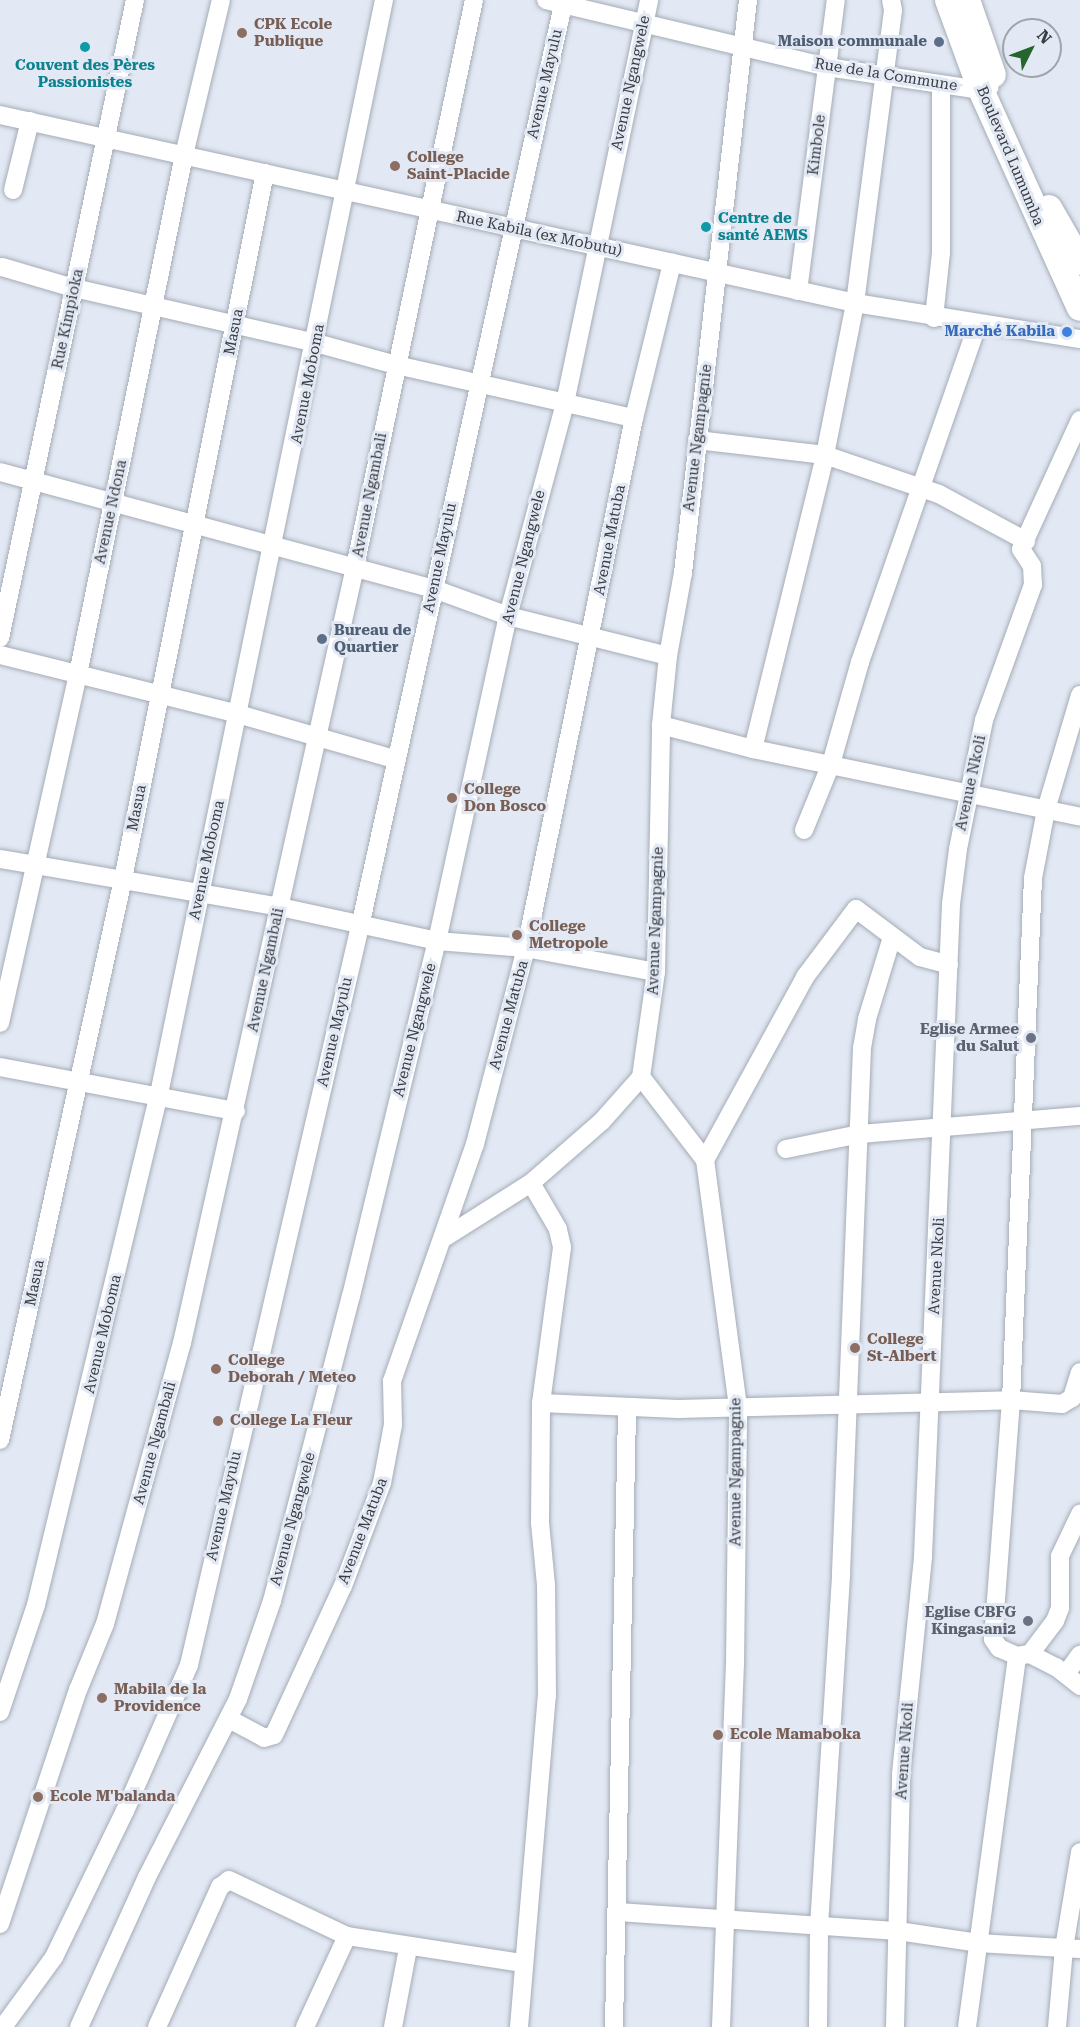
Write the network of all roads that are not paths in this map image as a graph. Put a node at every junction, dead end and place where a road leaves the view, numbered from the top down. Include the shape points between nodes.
1 (135, 0) edge
2 (221, 0) edge
3 (384, 0) edge
4 (474, 0) edge
5 (649, 0) edge
6 (748, 0) edge
7 (836, 0) edge
8 (891, 0) edge
9 (948, 0) edge
10 (967, 0) edge
11 (558, 1) edge
12 (645, 22) junction
13 (741, 47) junction
14 (827, 67) junction
15 (882, 77) junction
16 (941, 86) junction
17 (989, 87) junction
18 (0, 114) edge
19 (30, 121) junction
20 (107, 138) junction
21 (184, 155) junction
22 (266, 173) junction
23 (13, 190) dead end
24 (346, 191) junction
25 (431, 210) junction
26 (513, 228) junction
27 (595, 246) junction
28 (1080, 262) edge
29 (672, 263) junction
30 (2, 267) dead end
31 (718, 273) junction
32 (74, 288) junction
33 (798, 291) junction
34 (855, 303) junction
35 (155, 306) junction
36 (1080, 308) edge
37 (934, 318) junction
38 (236, 324) junction
39 (978, 324) junction
40 (1080, 339) edge
41 (316, 343) junction
42 (396, 365) junction
43 (478, 383) junction
44 (565, 403) junction
45 (634, 417) junction
46 (1080, 420) edge
47 (697, 440) junction
48 (825, 455) junction
49 (0, 472) edge
50 (33, 482) junction
51 (921, 488) junction
52 (112, 504) junction
53 (196, 527) junction
54 (275, 544) junction
55 (1024, 549) junction
56 (355, 567) junction
57 (434, 590) junction
58 (508, 616) junction
59 (591, 638) junction
60 (0, 639) edge
61 (0, 656) edge
62 (668, 656) junction
63 (78, 674) junction
64 (159, 695) junction
65 (1080, 695) edge
66 (238, 714) junction
67 (661, 725) junction
68 (317, 735) junction
69 (753, 749) junction
70 (394, 759) junction
71 (831, 764) junction
72 (969, 792) junction
73 (1046, 810) junction
74 (1080, 818) edge
75 (804, 830) dead end
76 (0, 859) edge
77 (36, 864) junction
78 (123, 879) junction
79 (199, 895) junction
80 (280, 907) junction
81 (361, 922) junction
82 (892, 937) junction
83 (437, 941) junction
84 (526, 948) junction
85 (949, 965) junction
86 (656, 972) junction
87 (0, 1023) edge
88 (0, 1067) edge
89 (641, 1077) junction
90 (76, 1081) junction
91 (159, 1094) junction
92 (236, 1111) junction
93 (1080, 1116) edge
94 (1024, 1123) junction
95 (943, 1125) junction
96 (860, 1134) junction
97 (786, 1149) dead end
98 (705, 1160) junction
99 (531, 1183) junction
100 (444, 1238) junction
101 (1080, 1372) edge
102 (1011, 1400) junction
103 (541, 1402) junction
104 (849, 1403) junction
105 (930, 1405) junction
106 (738, 1407) junction
107 (627, 1408) junction
108 (1074, 1408) edge
109 (0, 1440) edge
110 (1080, 1514) edge
111 (1023, 1655) junction
112 (1080, 1655) edge
113 (1073, 1680) edge
114 (0, 1712) edge
115 (229, 1719) junction
116 (1080, 1852) edge
117 (618, 1912) junction
118 (727, 1920) junction
119 (0, 1924) edge
120 (819, 1926) junction
121 (898, 1931) junction
122 (347, 1936) junction
123 (978, 1943) junction
124 (408, 1948) junction
125 (1072, 1949) edge
126 (522, 1963) junction
127 (3, 2027) edge
128 (79, 2027) edge
129 (157, 2027) edge
130 (305, 2027) edge
131 (393, 2027) edge
132 (519, 2027) edge
133 (614, 2027) edge
134 (722, 2027) edge
135 (818, 2027) edge
136 (894, 2027) edge
137 (967, 2027) edge
138 (1057, 2027) edge

1 - 20 street, Rue Kimpioka
2 - 21 street, Avenue Ndona
3 - 24 street, Avenue Moboma
4 - 25 street, Avenue Ngambali
5 - 12 street, Avenue Ngangwele
6 - 13 street, Avenue Ngampagnie
7 - 14 street, Kimbole
8 - 15 street via 893,10
9 - 17 highway, Boulevard Lumumba
10 - 17 highway, Boulevard Lumumba
11 - 12 street, Rue de la Commune
11 - 26 street, Avenue Mayulu
12 - 13 street, Rue de la Commune
12 - 27 street, Avenue Ngangwele
13 - 14 street, Rue de la Commune
13 - 31 street, Avenue Ngampagnie
14 - 15 street, Rue de la Commune
14 - 33 street, Kimbole
15 - 16 street, Rue de la Commune
15 - 34 street
16 - 17 street, Rue de la Commune
16 - 37 street via 941,253
17 - 28 highway, Boulevard Lumumba via 1051,213
17 - 36 highway, Boulevard Lumumba
18 - 19 street, Rue Kabila (ex Mobutu)
19 - 20 street, Rue Kabila (ex Mobutu)
19 - 23 street
20 - 21 street, Rue Kabila (ex Mobutu)
20 - 32 street, Rue Kimpioka
21 - 22 street, Rue Kabila (ex Mobutu)
21 - 35 street, Avenue Ndona
22 - 24 street, Rue Kabila (ex Mobutu)
22 - 38 street, Masua
24 - 25 street, Rue Kabila (ex Mobutu)
24 - 41 street, Avenue Moboma
25 - 26 street, Rue Kabila (ex Mobutu)
25 - 42 street, Avenue Ngambali
26 - 27 street, Rue Kabila (ex Mobutu)
26 - 43 street, Avenue Mayulu
27 - 29 street, Rue Kabila (ex Mobutu)
27 - 44 street, Avenue Ngangwele
29 - 31 street, Rue Kabila (ex Mobutu)
29 - 45 street, Avenue Matuba
30 - 32 street
31 - 33 street, Rue Kabila (ex Mobutu)
31 - 47 street, Avenue Ngampagnie
32 - 35 street
32 - 50 street, Rue Kimpioka
33 - 34 street, Rue Kabila (ex Mobutu)
34 - 37 street, Rue Kabila (ex Mobutu)
34 - 48 street
35 - 38 street
35 - 52 street, Avenue Ndona
37 - 39 street, Rue Kabila (ex Mobutu)
38 - 41 street
38 - 53 street, Masua
39 - 40 street, Rue Kabila (ex Mobutu)
39 - 51 street
41 - 42 street
41 - 54 street, Avenue Moboma
42 - 43 street
42 - 56 street, Avenue Ngambali
43 - 44 street
43 - 57 street, Avenue Mayulu
44 - 45 street
44 - 58 street, Avenue Ngangwele
45 - 59 street, Avenue Matuba
46 - 55 street
47 - 48 street
47 - 62 street, Avenue Ngampagnie
48 - 51 street
48 - 69 street
49 - 50 street
50 - 52 street
50 - 60 street, Rue Kimpioka
51 - 55 street
51 - 71 street via 860,662
52 - 53 street
52 - 63 street, Avenue Ndona
53 - 54 street
53 - 64 street, Masua
54 - 56 street
54 - 66 street, Avenue Moboma
55 - 72 street, Avenue Nkoli via 1032,566 1033,585 984,720
56 - 57 street
56 - 68 street, Avenue Ngambali
57 - 58 street
57 - 70 street, Avenue Mayulu
58 - 59 street
58 - 83 street, Avenue Ngangwele
59 - 62 street
59 - 84 street, Avenue Matuba
61 - 63 street
62 - 67 street, Avenue Ngampagnie
63 - 64 street
63 - 77 street, Avenue Ndona
64 - 66 street
64 - 78 street, Masua
65 - 73 street
66 - 68 street
66 - 79 street, Avenue Moboma
67 - 69 street
67 - 86 street, Avenue Ngampagnie
68 - 70 street
68 - 80 street, Avenue Ngambali
69 - 71 street
70 - 81 street, Avenue Mayulu
71 - 72 street
71 - 75 street
72 - 73 street
72 - 85 street, Avenue Nkoli via 951,904
73 - 74 street
73 - 94 street via 1033,878
76 - 77 street
77 - 78 street
77 - 87 street, Avenue Ndona
78 - 79 street
78 - 90 street, Masua
79 - 80 street
79 - 91 street, Avenue Moboma
80 - 81 street
80 - 92 street, Avenue Ngambali
81 - 83 street
81 - 127 street, Avenue Mayulu via 189,1665 125,1811 54,1957
82 - 85 street via 920,957
82 - 96 street via 863,1038
82 - 98 street via 861,911 852,912 800,987
83 - 84 street
83 - 115 street, Avenue Ngangwele via 272,1601
84 - 86 street
84 - 100 street, Avenue Matuba via 475,1144
85 - 95 street, Avenue Nkoli
86 - 89 street, Avenue Ngampagnie
88 - 90 street
89 - 98 street
89 - 99 street via 602,1121
90 - 91 street
90 - 109 street, Masua
91 - 92 street
91 - 114 street, Avenue Moboma via 39,1594
92 - 119 street, Avenue Ngambali via 182,1343 105,1624 78,1690
93 - 94 street
94 - 95 street
94 - 102 street
95 - 96 street
95 - 105 street, Avenue Nkoli
96 - 97 street
96 - 104 street
98 - 106 street, Avenue Ngampagnie
99 - 100 street
99 - 103 street via 558,1229 562,1247
100 - 115 street, Avenue Matuba via 391,1388 393,1425 389,1459 372,1515 274,1735 269,1739
101 - 108 street
102 - 105 street
102 - 108 street
102 - 111 street via 993,1639 999,1648
103 - 107 street
103 - 126 street via 540,1523 546,1586 547,1696
104 - 105 street
104 - 106 street
104 - 120 street
105 - 121 street, Avenue Nkoli via 922,1556 901,1774
106 - 107 street
106 - 118 street, Avenue Ngampagnie
107 - 117 street
110 - 111 street via 1060,1556 1061,1596 1057,1615
111 - 113 street
111 - 123 street
112 - 113 street
115 - 128 street, Avenue Ngangwele via 147,1877
116 - 125 street
117 - 118 street
117 - 133 street
118 - 120 street
118 - 134 street, Avenue Ngampagnie
120 - 121 street
120 - 135 street
121 - 123 street
121 - 136 street, Avenue Nkoli
122 - 124 street
122 - 129 street via 234,1880 223,1882
122 - 130 street
123 - 125 street
123 - 137 street
124 - 126 street
124 - 131 street
125 - 138 street
126 - 132 street

